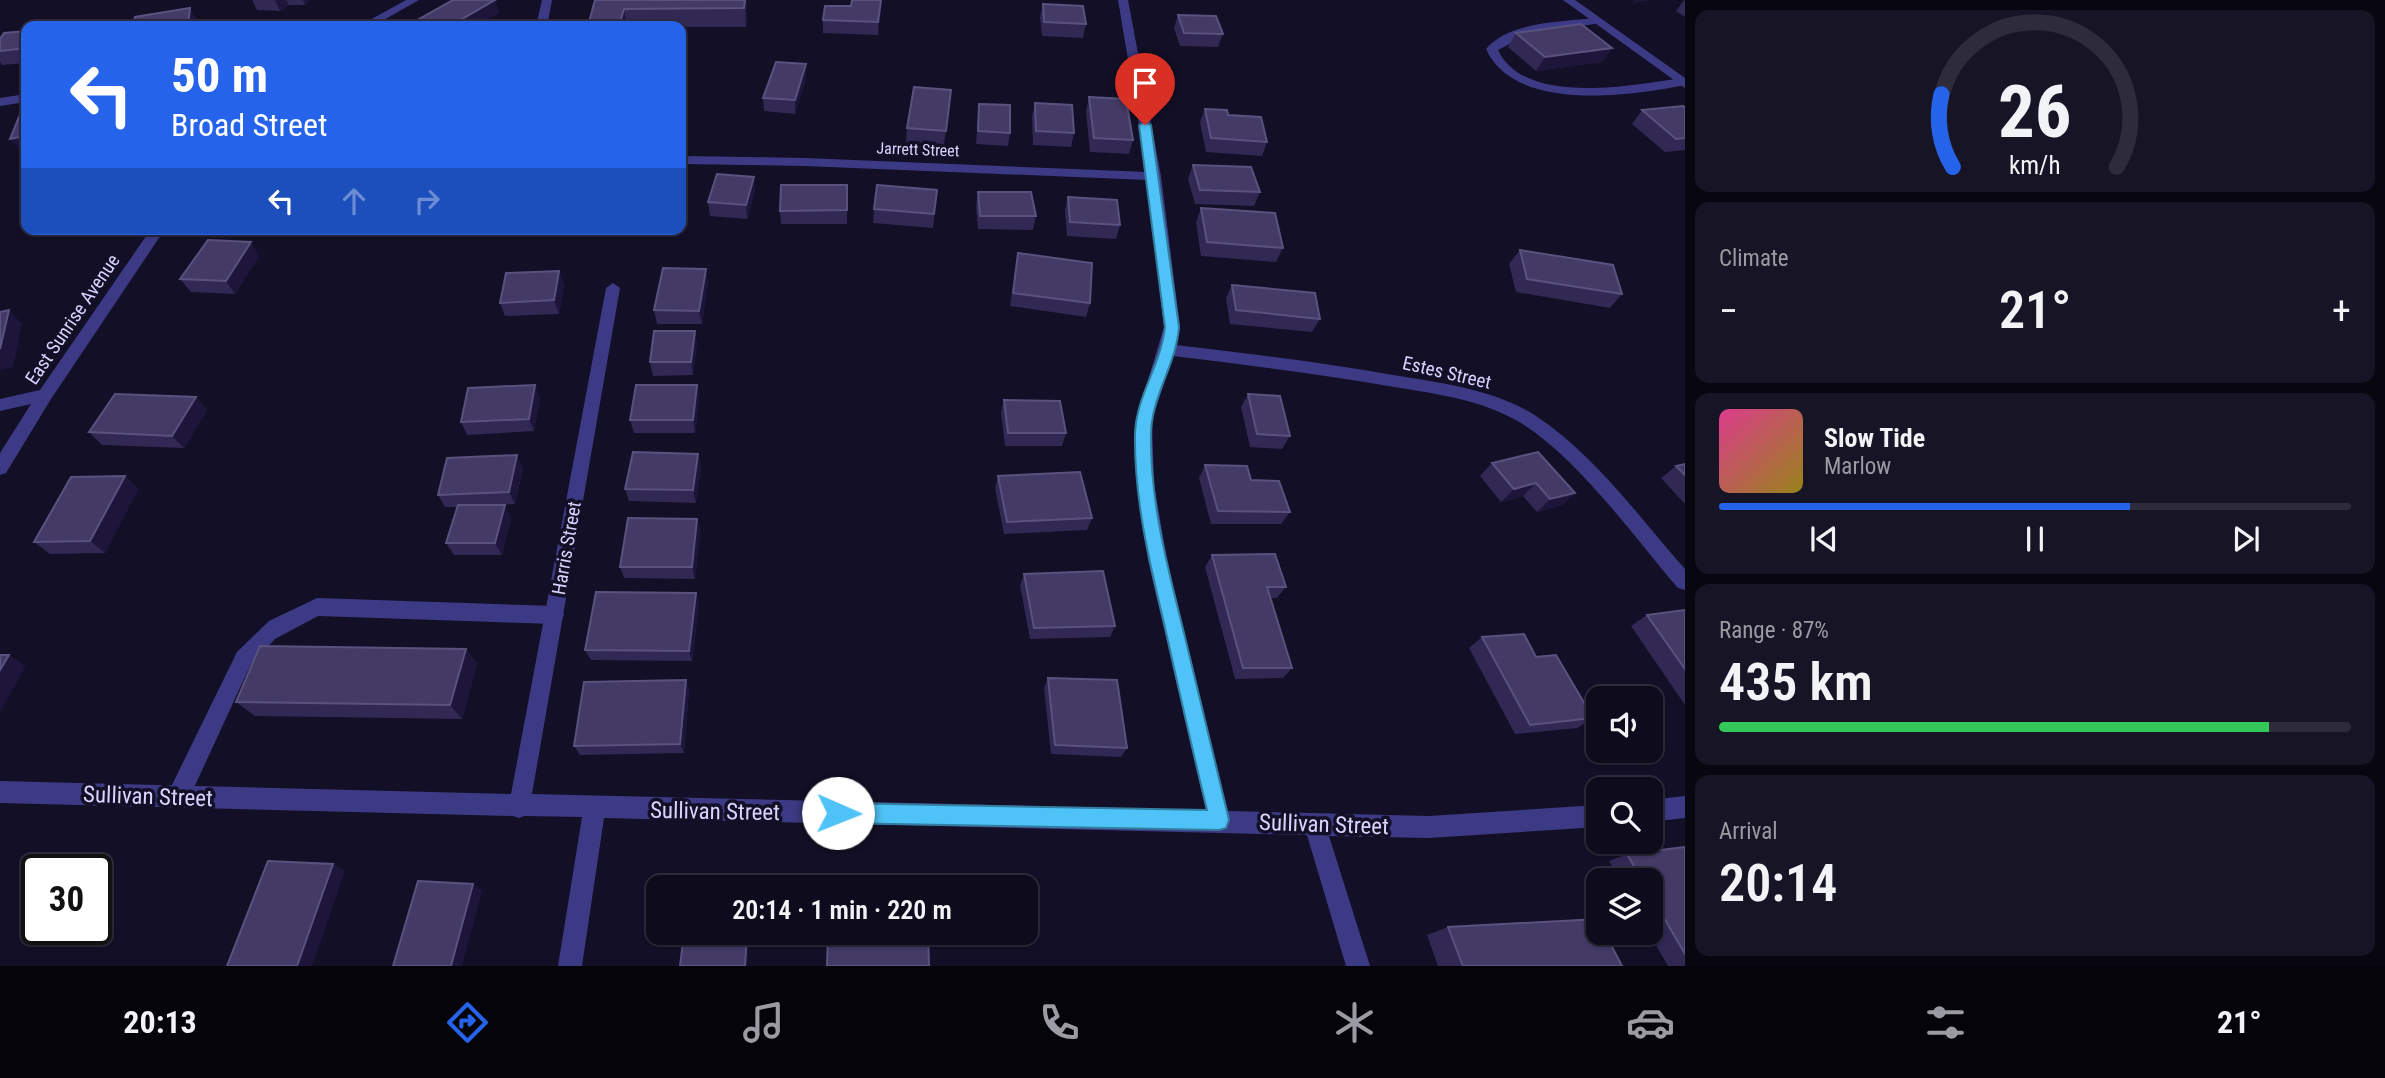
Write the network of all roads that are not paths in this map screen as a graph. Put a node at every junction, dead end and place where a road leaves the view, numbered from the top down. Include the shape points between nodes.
1 (414, 0) edge
2 (547, 0) edge
3 (1123, 0) edge
4 (1568, 0) edge
5 (374, 21) edge
6 (543, 21) edge
7 (1596, 21) junction
8 (1684, 83) edge
9 (21, 99) edge
10 (0, 102) edge
11 (686, 160) edge
12 (1154, 176) junction
13 (154, 235) edge
14 (613, 288) dead end
15 (1170, 350) junction
16 (45, 395) junction
17 (0, 405) edge
18 (0, 468) edge
19 (1685, 582) edge
20 (554, 615) junction
21 (0, 792) edge
22 (178, 797) junction
23 (519, 807) junction
24 (1685, 807) edge
25 (594, 808) junction
26 (1663, 810) edge
27 (1586, 817) edge
28 (1219, 820) junction
29 (1315, 825) junction
30 (570, 966) edge
31 (1358, 966) edge

1 - 5 street
2 - 6 street
3 - 12 street
4 - 7 street
7 - 8 street
7 - 8 street via 1519,35 1492,49 1519,79 1549,89
9 - 10 street
11 - 12 street, Jarrett Street
12 - 15 street via 1170,301
13 - 16 street, East Sunrise Avenue
14 - 20 street, Harris Street
15 - 19 street, Estes Street via 1348,372 1463,393 1512,411 1543,430 1585,470
15 - 28 street via 1149,395 1143,432 1145,478 1152,539
16 - 17 street
16 - 18 street, East Sunrise Avenue
20 - 22 street via 317,607 280,622 259,638 244,658
20 - 23 street, Harris Street
21 - 22 street, Sullivan Street
22 - 23 street, Sullivan Street
23 - 25 street, Sullivan Street
24 - 26 street
25 - 28 street, Sullivan Street
25 - 30 street
27 - 29 street, Sullivan Street via 1429,827
28 - 29 street, Sullivan Street
29 - 31 street

